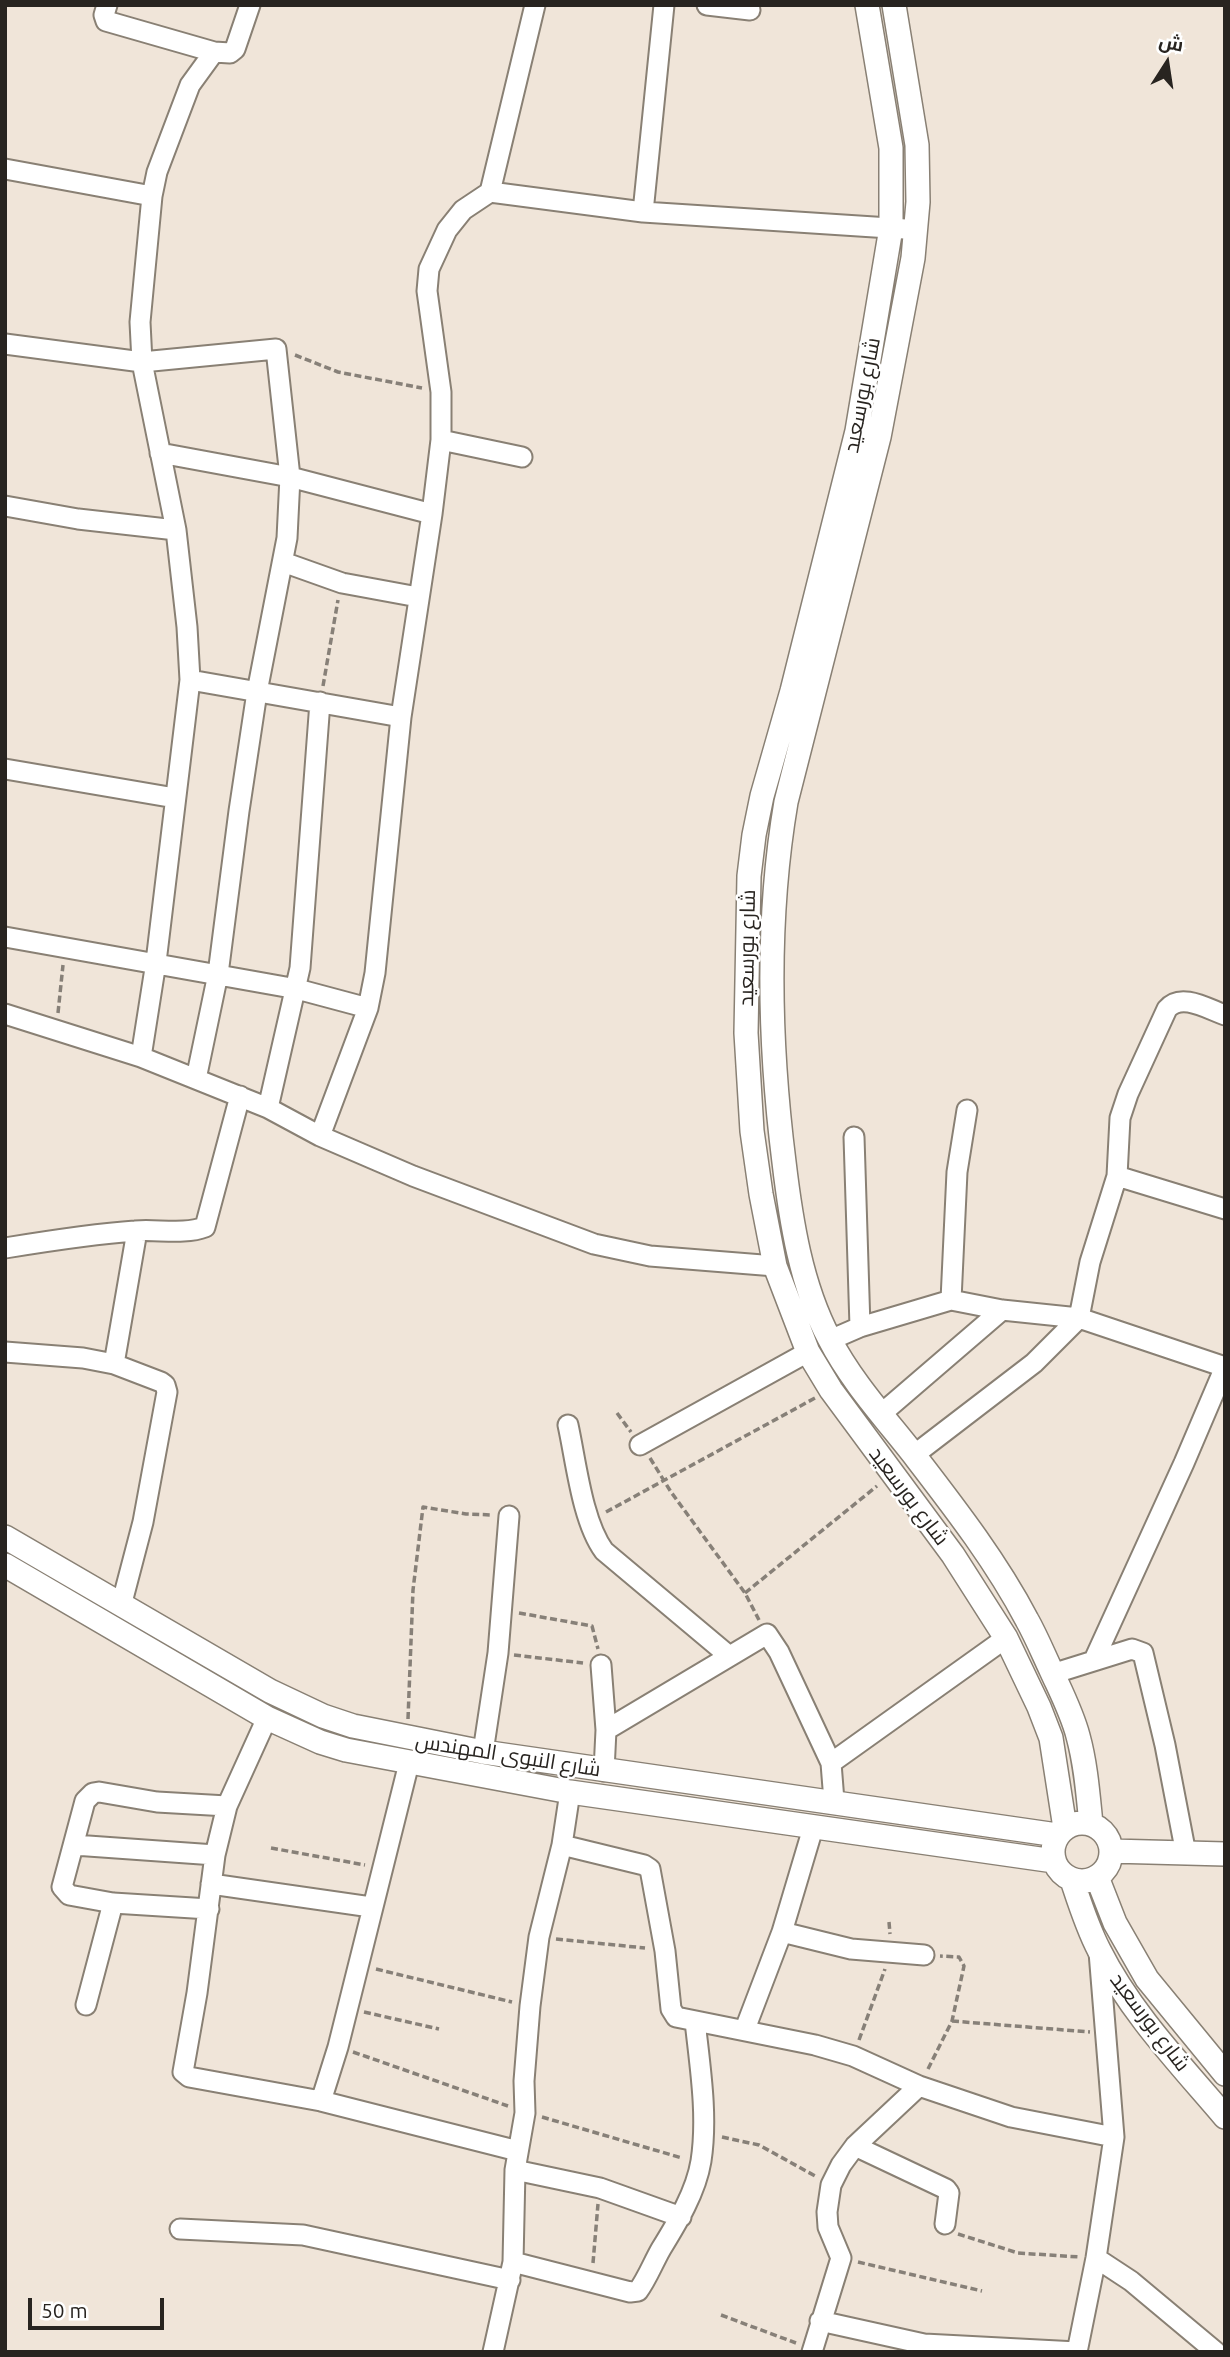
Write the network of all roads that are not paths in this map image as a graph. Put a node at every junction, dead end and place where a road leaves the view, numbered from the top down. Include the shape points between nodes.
1 (107, 5) edge
2 (250, 5) edge
3 (535, 5) edge
4 (664, 5) edge
5 (707, 5) edge
6 (867, 5) edge
7 (894, 5) edge
8 (750, 10) dead end
9 (214, 52) junction
10 (5, 169) edge
11 (489, 192) junction
12 (152, 195) junction
13 (643, 212) junction
14 (891, 228) junction
15 (916, 230) junction
16 (5, 344) edge
17 (142, 362) junction
18 (441, 440) junction
19 (160, 453) junction
20 (522, 457) dead end
21 (290, 477) junction
22 (5, 506) edge
23 (432, 514) junction
24 (176, 530) junction
25 (283, 562) junction
26 (418, 597) junction
27 (190, 680) junction
28 (257, 692) junction
29 (320, 702) junction
30 (401, 717) junction
31 (5, 769) edge
32 (175, 797) junction
33 (5, 937) edge
34 (156, 962) junction
35 (218, 974) junction
36 (297, 989) junction
37 (368, 1008) junction
38 (5, 1014) edge
39 (1225, 1014) edge
40 (141, 1057) junction
41 (196, 1079) junction
42 (240, 1096) junction
43 (268, 1108) junction
44 (967, 1110) dead end
45 (320, 1136) junction
46 (854, 1137) dead end
47 (1117, 1176) junction
48 (788, 1191) junction
49 (761, 1194) junction
50 (1225, 1209) edge
51 (137, 1231) junction
52 (5, 1248) edge
53 (775, 1266) junction
54 (951, 1300) junction
55 (1002, 1310) junction
56 (1079, 1318) junction
57 (860, 1327) junction
58 (830, 1340) junction
59 (5, 1352) edge
60 (808, 1352) junction
61 (114, 1364) junction
62 (1225, 1367) edge
63 (881, 1414) junction
64 (568, 1425) dead end
65 (640, 1445) road end
66 (914, 1455) junction
67 (509, 1516) road end
68 (5, 1537) edge
69 (5, 1565) edge
70 (121, 1606) junction
71 (1006, 1638) junction
72 (728, 1655) junction
73 (1094, 1660) junction
74 (601, 1665) road end
75 (1052, 1674) junction
76 (267, 1718) junction
77 (606, 1730) junction
78 (483, 1752) junction
79 (408, 1763) junction
80 (831, 1763) junction
81 (604, 1771) junction
82 (570, 1792) junction
83 (834, 1801) junction
84 (227, 1806) junction
85 (1091, 1824) junction
86 (813, 1828) junction
87 (1061, 1831) junction
88 (74, 1845) junction
89 (562, 1845) junction
90 (1111, 1851) junction
91 (1186, 1854) junction
92 (1225, 1854) edge
93 (215, 1855) junction
94 (1054, 1861) junction
95 (1097, 1877) junction
96 (1072, 1880) junction
97 (211, 1884) junction
98 (114, 1903) junction
99 (371, 1907) junction
100 (209, 1909) junction
101 (782, 1932) junction
102 (1099, 1952) junction
103 (924, 1955) road end
104 (86, 2006) dead end
105 (695, 2021) junction
106 (745, 2029) junction
107 (1225, 2074) edge
108 (919, 2086) junction
109 (321, 2101) junction
110 (1225, 2117) edge
111 (1114, 2137) junction
112 (855, 2146) junction
113 (516, 2161) junction
114 (681, 2217) junction
115 (945, 2224) road end
116 (180, 2229) dead end
117 (1096, 2258) junction
118 (512, 2271) junction
119 (820, 2321) junction
120 (1225, 2344) edge
121 (812, 2351) edge
122 (493, 2352) edge
123 (1077, 2352) edge
124 (1217, 2352) edge

1 - 9 street via 106,21
2 - 9 street via 233,52
3 - 11 street
4 - 13 street
5 - 8 street
6 - 14 street, شارع بورسعيد via 891,148
7 - 15 street, شارع بورسعيد via 917,145
9 - 12 street via 190,85
10 - 12 street
11 - 13 street
11 - 18 street via 463,210 447,230 429,269 427,291 441,392
12 - 17 street via 140,322
13 - 14 street
14 - 15 street
14 - 49 street, شارع بورسعيد via 857,431 754,835 746,1033
15 - 48 street, شارع بورسعيد via 879,437 780,840 772,944 773,1032
16 - 17 street
17 - 19 street
17 - 21 street via 276,349
18 - 20 street
18 - 23 street
19 - 21 street
19 - 24 street
21 - 23 street
21 - 25 street
22 - 24 street
23 - 26 street
24 - 27 street
25 - 26 street via 342,583
25 - 28 street
26 - 30 street
27 - 28 street
27 - 32 street
28 - 29 street
28 - 35 street
29 - 30 street
29 - 36 street
30 - 37 street
31 - 32 street
32 - 34 street
33 - 34 street
34 - 35 street
34 - 40 street
35 - 36 street
35 - 41 street
36 - 37 street
36 - 43 street
37 - 45 street
38 - 40 street
39 - 47 street via 1189,1002 1167,1009 1120,1118
40 - 41 street
41 - 42 street
42 - 43 street
42 - 51 street via 207,1224 186,1230
43 - 45 street
44 - 54 street via 957,1172
45 - 53 street via 594,1244 650,1255
46 - 57 street
47 - 50 street
47 - 56 street via 1090,1262
48 - 49 street
48 - 58 street, شارع بورسعيد via 803,1267
49 - 53 street, شارع بورسعيد
51 - 52 street
51 - 61 street
53 - 60 street, شارع بورسعيد
54 - 55 street
54 - 57 street
55 - 56 street
55 - 63 street
56 - 62 street
56 - 66 street via 1034,1363
57 - 58 street
58 - 63 street, شارع بورسعيد
59 - 61 street
60 - 65 street
60 - 71 street, شارع بورسعيد via 953,1555
61 - 70 street via 161,1382 167,1392
62 - 73 street
63 - 66 street, شارع بورسعيد
64 - 72 street via 596,1541
66 - 75 street, شارع بورسعيد via 1003,1580
67 - 78 street via 498,1653
68 - 70 street, شارع النبوى المهندس
69 - 76 street, شارع النبوى المهندس
70 - 78 street, شارع النبوى المهندس via 296,1704 353,1726
71 - 80 street
71 - 87 street, شارع بورسعيد via 1051,1738
72 - 77 street
72 - 80 street via 767,1634
73 - 75 street
73 - 91 street via 1132,1649 1143,1653
74 - 77 street
75 - 85 street, شارع بورسعيد via 1078,1737
76 - 79 street, شارع النبوى المهندس via 320,1742
76 - 84 street
77 - 81 street
78 - 81 street, شارع النبوى المهندس
79 - 82 street, شارع النبوى المهندس
79 - 99 street
80 - 83 street
81 - 83 street, شارع النبوى المهندس
82 - 86 street, شارع النبوى المهندس
82 - 89 street
83 - 87 street, شارع النبوى المهندس
84 - 88 street via 93,1793 85,1801
84 - 93 street
85 - 87 street via 1078,1823
85 - 90 street via 1101,1830
86 - 94 street, شارع النبوى المهندس
86 - 101 street
87 - 94 street via 1052,1852
88 - 93 street
88 - 98 street via 62,1887 65,1893
89 - 105 street via 649,1867 671,2010 676,2017
89 - 113 street via 539,1937 524,2081 525,2113
90 - 91 street
90 - 95 street via 1110,1861
91 - 92 street
93 - 97 street
94 - 96 street
95 - 96 street
95 - 107 street, شارع بورسعيد via 1115,1923 1147,1979
96 - 102 street, شارع بورسعيد
97 - 99 street
97 - 100 street
98 - 100 street
98 - 104 street
99 - 109 street
100 - 109 street via 183,2072 189,2077
101 - 103 street via 828,1945
101 - 106 street
102 - 110 street, شارع بورسعيد via 1146,2022
102 - 111 street
105 - 106 street
105 - 114 street via 702,2087 701,2163
106 - 108 street via 853,2056
108 - 111 street via 1011,2116
108 - 112 street
109 - 113 street
111 - 117 street
112 - 115 street via 946,2189
112 - 119 street via 831,2185 828,2227 841,2258
113 - 114 street
113 - 118 street
114 - 118 street via 638,2291
116 - 118 street via 312,2236
117 - 123 street
117 - 124 street
118 - 122 street
119 - 121 street
119 - 123 street via 924,2344
120 - 124 street

